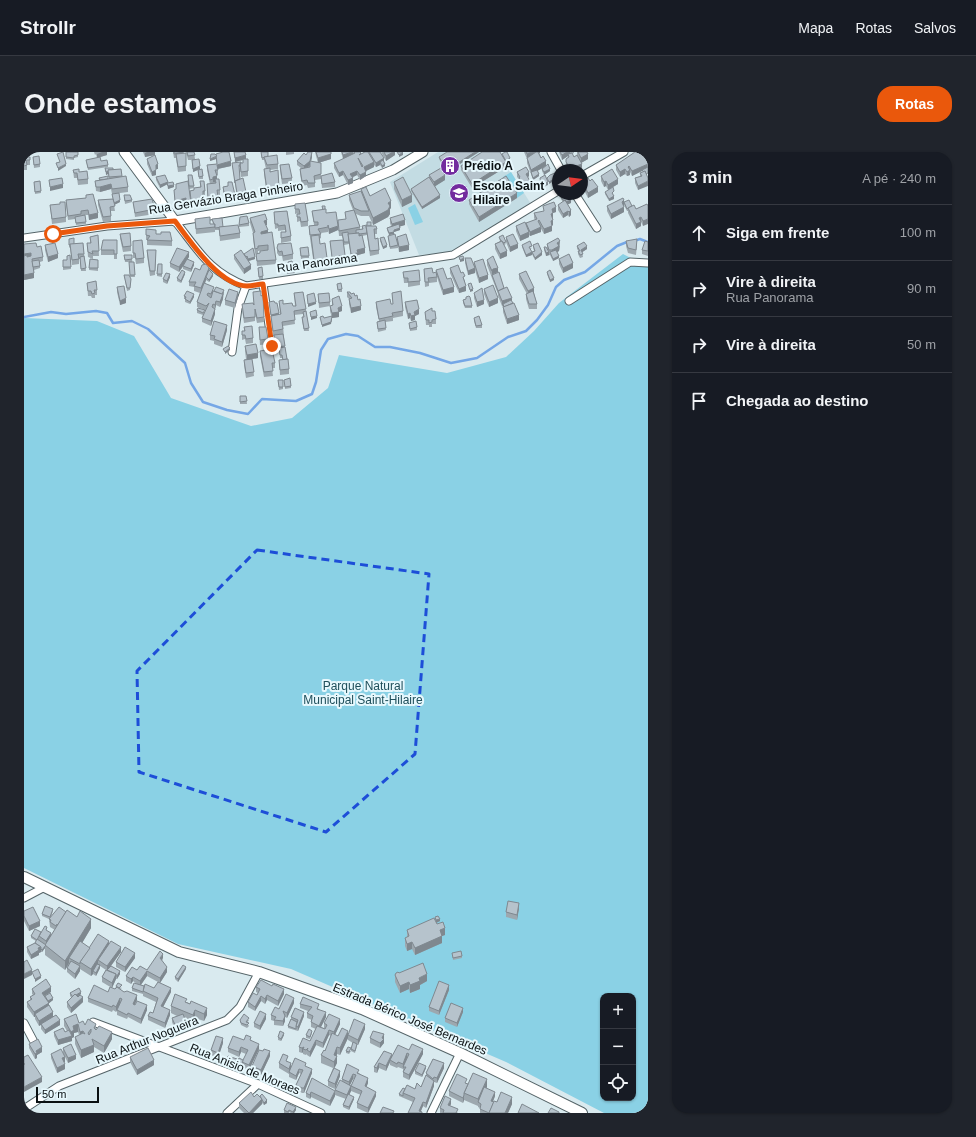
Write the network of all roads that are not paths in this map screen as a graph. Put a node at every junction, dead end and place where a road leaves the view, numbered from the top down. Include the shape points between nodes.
1 (124, 152) edge
2 (423, 152) edge
3 (551, 152) edge
4 (624, 152) edge
5 (558, 164) edge
6 (588, 173) edge
7 (552, 195) edge
8 (580, 200) edge
9 (175, 221) junction
10 (597, 228) dead end
11 (24, 238) edge
12 (648, 263) edge
13 (263, 284) junction
14 (246, 286) junction
15 (569, 301) dead end
16 (272, 346) dead end
17 (232, 352) dead end
18 (24, 877) edge
19 (43, 888) junction
20 (24, 898) edge
21 (259, 972) junction
22 (93, 1022) edge
23 (24, 1023) edge
24 (33, 1040) edge
25 (159, 1047) junction
26 (460, 1053) junction
27 (258, 1084) junction
28 (24, 1109) edge
29 (227, 1113) edge
30 (321, 1113) edge
31 (431, 1113) edge
32 (582, 1113) edge

1 - 9 street, Rua Panorama
2 - 9 street, Rua Gervázio Braga Pinheiro via 393,170 336,193
3 - 5 street
4 - 6 street
7 - 13 street, Rua Panorama via 454,255
8 - 10 street
9 - 11 street, Rua Gervázio Braga Pinheiro via 107,226
9 - 14 street, Rua Panorama via 212,268
12 - 15 street via 630,262
13 - 14 street, Rua Panorama
13 - 16 street
14 - 17 street via 238,308
18 - 19 main road, Estrada Bérico José Bernardes
19 - 20 street
19 - 21 main road, Estrada Bérico José Bernardes via 179,952
21 - 25 street, Rua Arthur Nogueira via 240,1007 227,1020
21 - 26 main road, Estrada Bérico José Bernardes via 362,1009
22 - 25 street, Rua Anisio de Moraes
23 - 24 street
25 - 27 street, Rua Anisio de Moraes
25 - 28 street, Rua Arthur Nogueira via 60,1086
26 - 31 street
26 - 32 main road, Estrada Bérico José Bernardes
27 - 29 street
27 - 30 street, Rua Anisio de Moraes

